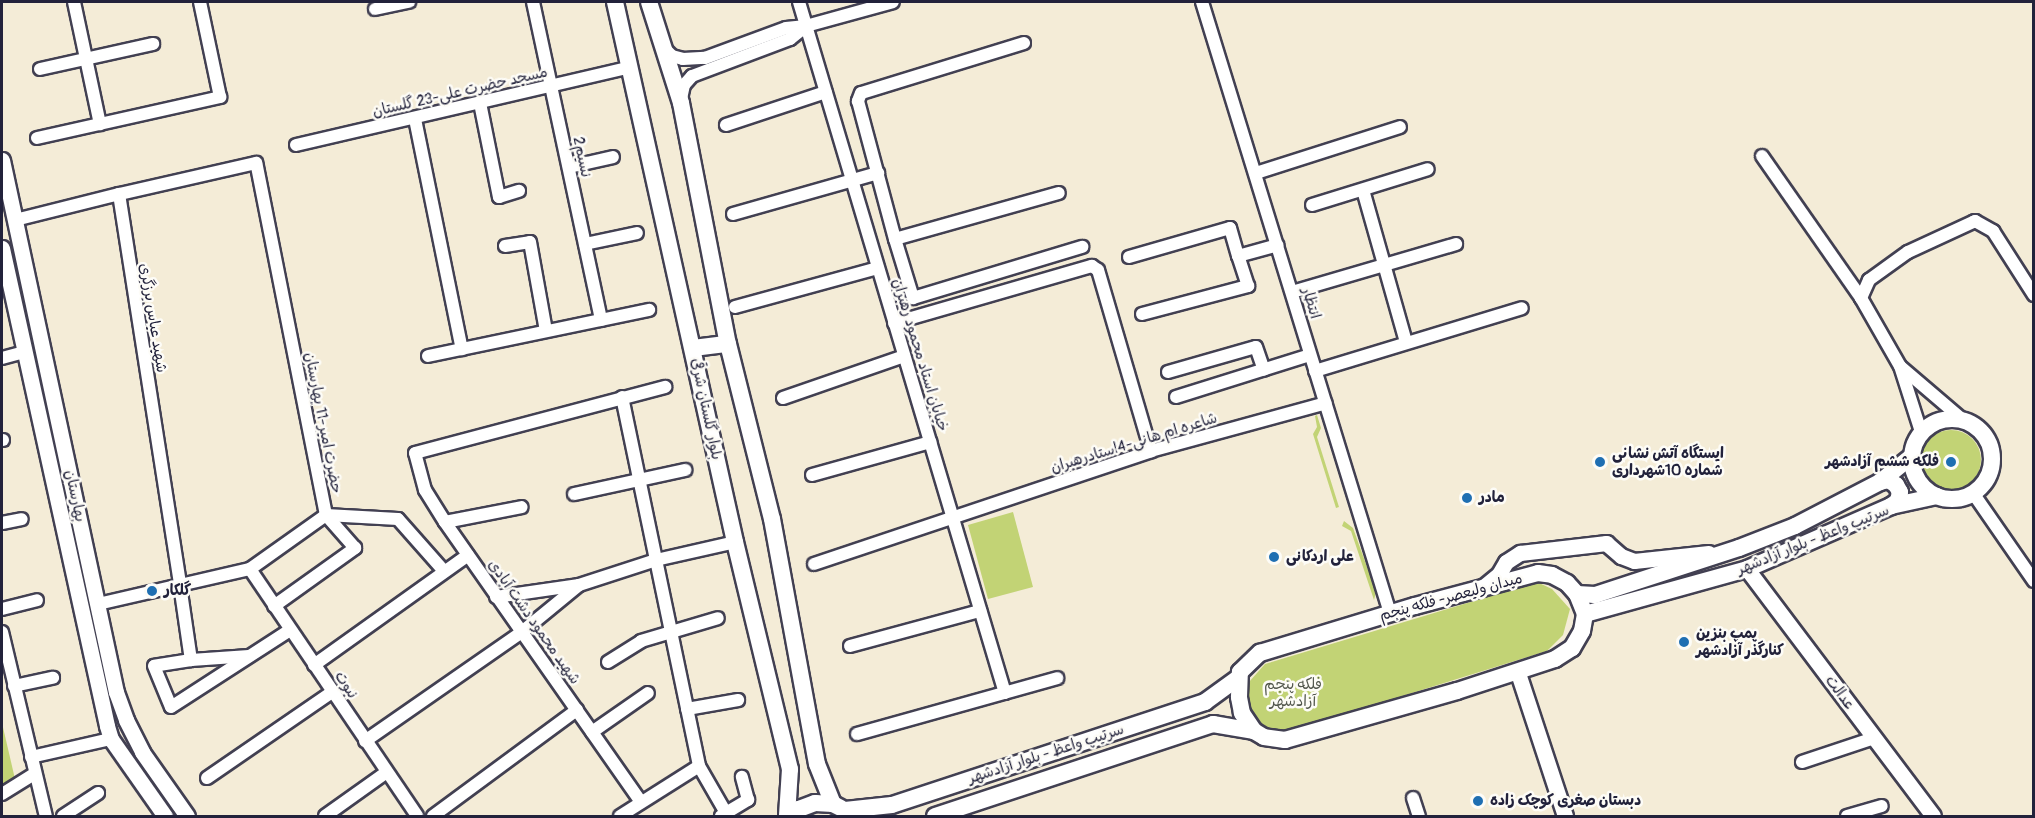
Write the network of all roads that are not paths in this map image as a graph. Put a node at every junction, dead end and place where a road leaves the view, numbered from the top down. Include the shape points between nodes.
1 (74, 2) edge
2 (200, 2) edge
3 (409, 2) edge
4 (533, 2) edge
5 (615, 2) edge
6 (649, 2) edge
7 (799, 2) edge
8 (893, 2) edge
9 (1202, 2) edge
10 (375, 9) dead end
11 (806, 26) junction
12 (1024, 43) dead end
13 (153, 44) dead end
14 (664, 48) junction
15 (86, 58) junction
16 (630, 67) junction
17 (40, 69) dead end
18 (552, 86) junction
19 (826, 92) junction
20 (480, 103) junction
21 (681, 103) junction
22 (416, 119) junction
23 (99, 124) junction
24 (726, 126) dead end
25 (1400, 127) dead end
26 (37, 138) dead end
27 (296, 145) dead end
28 (1762, 156) dead end
29 (613, 157) dead end
30 (2, 160) edge
31 (569, 167) junction
32 (1428, 169) dead end
33 (878, 173) junction
34 (1256, 173) junction
35 (853, 181) junction
36 (1363, 190) junction
37 (519, 191) dead end
38 (1059, 193) dead end
39 (119, 194) junction
40 (1312, 205) dead end
41 (733, 214) dead end
42 (15, 220) junction
43 (637, 234) dead end
44 (895, 239) junction
45 (585, 244) junction
46 (1456, 244) dead end
47 (1278, 245) junction
48 (505, 246) dead end
49 (1083, 247) dead end
50 (2, 248) edge
51 (1238, 256) junction
52 (1129, 257) dead end
53 (1384, 267) junction
54 (878, 268) junction
55 (4, 276) edge
56 (1292, 292) junction
57 (2034, 295) edge
58 (1861, 298) junction
59 (735, 307) dead end
60 (1522, 308) dead end
61 (649, 310) dead end
62 (1142, 314) dead end
63 (602, 320) junction
64 (894, 323) junction
65 (546, 331) junction
66 (1406, 342) junction
67 (728, 344) junction
68 (44, 348) junction
69 (693, 348) junction
70 (462, 349) junction
71 (24, 352) junction
72 (1310, 355) junction
73 (428, 356) dead end
74 (904, 356) junction
75 (2, 358) edge
76 (1900, 366) junction
77 (1264, 370) junction
78 (1315, 371) junction
79 (1168, 372) dead end
80 (665, 387) dead end
81 (622, 397) junction
82 (1176, 397) dead end
83 (783, 398) dead end
84 (1326, 403) junction
85 (1964, 420) junction
86 (1922, 432) junction
87 (930, 442) junction
88 (1151, 451) junction
89 (1912, 456) junction
90 (686, 470) dead end
91 (812, 475) dead end
92 (639, 482) junction
93 (1880, 482) junction
94 (1973, 493) junction
95 (574, 494) dead end
96 (1937, 496) junction
97 (1891, 506) junction
98 (522, 507) dead end
99 (326, 514) junction
100 (22, 519) dead end
101 (953, 519) junction
102 (445, 522) junction
103 (2, 523) edge
104 (735, 542) junction
105 (1727, 552) junction
106 (468, 555) junction
107 (656, 560) junction
108 (814, 564) dead end
109 (250, 569) junction
110 (1747, 569) junction
111 (444, 571) junction
112 (2034, 581) edge
113 (180, 585) junction
114 (579, 585) junction
115 (1482, 588) junction
116 (1577, 594) junction
117 (496, 597) junction
118 (37, 600) dead end
119 (98, 604) junction
120 (274, 606) junction
121 (81, 607) junction
122 (2, 609) edge
123 (980, 611) junction
124 (1390, 613) junction
125 (1585, 614) junction
126 (718, 618) dead end
127 (290, 630) junction
128 (523, 631) junction
129 (2, 632) edge
130 (671, 633) junction
131 (850, 646) dead end
132 (249, 656) junction
133 (192, 660) junction
134 (608, 662) dead end
135 (314, 665) junction
136 (1518, 673) junction
137 (53, 678) dead end
138 (1057, 678) dead end
139 (1238, 678) junction
140 (14, 686) junction
141 (332, 692) junction
142 (648, 693) dead end
143 (1005, 693) junction
144 (738, 700) dead end
145 (687, 709) junction
146 (577, 710) junction
147 (1254, 731) junction
148 (592, 732) junction
149 (857, 734) dead end
150 (1874, 738) junction
151 (111, 739) junction
152 (365, 741) junction
153 (31, 758) junction
154 (1802, 762) dead end
155 (817, 764) junction
156 (699, 766) junction
157 (790, 769) junction
158 (387, 772) junction
159 (35, 773) junction
160 (742, 777) dead end
161 (207, 778) dead end
162 (98, 793) dead end
163 (2, 795) edge
164 (1413, 798) dead end
165 (641, 802) junction
166 (1882, 806) dead end
167 (843, 810) edge
168 (724, 815) edge
169 (46, 816) edge
170 (63, 816) edge
171 (165, 816) edge
172 (187, 816) edge
173 (325, 816) edge
174 (417, 816) edge
175 (433, 816) edge
176 (620, 816) edge
177 (789, 816) edge
178 (935, 816) edge
179 (1419, 816) edge
180 (1565, 816) edge
181 (1847, 816) edge
182 (1933, 816) edge

1 - 15 street
2 - 23 street via 220,97
3 - 10 street
4 - 18 street, نسیم2
5 - 16 main road, بلوار گلستان شرقی
6 - 14 main road
7 - 11 street, خیابان استاد محمود رهبران
8 - 11 street
9 - 34 street, انتظار
11 - 14 street via 786,28 705,58 683,59
11 - 19 street, خیابان استاد محمود رهبران
11 - 21 street via 790,39 692,76 684,85
12 - 33 street via 861,93 858,101
13 - 15 street
14 - 21 main road
15 - 17 street
15 - 23 street
16 - 18 street, مسجد حضرت علی-23 گلستان
16 - 69 main road, بلوار گلستان شرقی
18 - 20 street, مسجد حضرت علی-23 گلستان
18 - 31 street, نسیم2
19 - 24 street
19 - 35 street, خیابان استاد محمود رهبران
20 - 22 street, مسجد حضرت علی-23 گلستان
20 - 37 street via 499,196
21 - 67 main road
22 - 27 street, مسجد حضرت علی-23 گلستان
22 - 70 street
23 - 26 street
25 - 34 street
28 - 58 street
29 - 31 street
30 - 42 street, بهارستان
31 - 45 street, نسیم2
32 - 36 street
33 - 35 street
33 - 44 street
34 - 47 street, انتظار
35 - 41 street
35 - 54 street, خیابان استاد محمود رهبران
36 - 40 street
36 - 53 street
38 - 44 street
39 - 42 street
39 - 99 street, حضرت امیر-11 بهارستان via 256,163
39 - 113 street, شهید عباس برزگری
42 - 68 street, بهارستان
43 - 45 street
44 - 49 street via 913,298
45 - 63 street, نسیم2
46 - 53 street
47 - 51 street
47 - 56 street, انتظار
48 - 65 street via 530,242
50 - 55 street, بهارستان
51 - 52 street via 1230,228
51 - 62 street via 1248,286
53 - 56 street
53 - 66 street
54 - 59 street
54 - 64 street, خیابان استاد محمود رهبران
55 - 71 street, بهارستان
56 - 72 street, انتظار
57 - 58 street via 1993,231 1975,221 1908,252 1869,280
58 - 76 street
60 - 66 street
61 - 63 street
63 - 65 street
64 - 74 street, خیابان استاد محمود رهبران
64 - 88 street via 1092,266 1098,270
65 - 70 street
66 - 78 street
67 - 69 main road
67 - 155 main road via 772,519
68 - 71 street
68 - 119 street, بهارستان
69 - 104 main road, بلوار گلستان شرقی
70 - 73 street
71 - 75 street
71 - 121 street, بهارستان
72 - 77 street
72 - 78 street, انتظار
74 - 83 street
74 - 87 street, خیابان استاد محمود رهبران
76 - 85 street
76 - 86 street
77 - 79 street via 1256,347
77 - 82 street
78 - 84 street, انتظار
80 - 81 street
81 - 92 street
81 - 102 street, شهید محمود دشت آبادی via 415,453 425,490
84 - 88 street, شاعره ام هانی-4استادرهبران
84 - 124 street, انتظار
85 - 86 main road via 1941,420
85 - 94 main road via 1985,435 1993,460 1987,479
86 - 89 main road
87 - 91 street
87 - 101 street, خیابان استاد محمود رهبران
88 - 101 street, شاعره ام هانی-4استادرهبران
89 - 93 main road, سرتیپ واعظ - بلوار آزادشهر
89 - 96 main road via 1918,480
90 - 92 street
92 - 95 street
92 - 107 street
93 - 97 main road via 1889,480 1900,492 1898,501
93 - 105 main road, سرتیپ واعظ - بلوار آزادشهر via 1795,526
94 - 96 main road via 1962,498
94 - 112 street
96 - 97 main road, سرتیپ واعظ - بلوار آزادشهر
97 - 110 main road, سرتیپ واعظ - بلوار آزادشهر
98 - 102 street
99 - 109 street, حضرت امیر-11 بهارستان
99 - 111 street via 398,519
99 - 120 street via 355,548
100 - 103 street
101 - 108 street, شاعره ام هانی-4استادرهبران
101 - 123 street, خیابان استاد محمود رهبران
102 - 106 street, شهید محمود دشت آبادی
104 - 107 street
104 - 157 main road, بلوار گلستان شرقی
105 - 115 street via 1634,561 1606,543 1520,553
105 - 116 main road, سرتیپ واعظ - بلوار آزادشهر via 1595,596
106 - 111 street
106 - 117 street, شهید محمود دشت آبادی
107 - 114 street
107 - 130 street
109 - 113 street, حضرت امیر-11 بهارستان
109 - 120 street, نبوت
110 - 125 main road, سرتیپ واعظ - بلوار آزادشهر
110 - 150 street, عدالت
111 - 135 street
113 - 119 street, حضرت امیر-11 بهارستان
113 - 133 street, شهید عباس برزگری
114 - 117 street
114 - 128 street
115 - 116 main road, میدان ولیعصر- فلکه پنجم via 1538,573 1567,583
115 - 124 main road, میدان ولیعصر- فلکه پنجم
116 - 125 main road
117 - 128 street, شهید محمود دشت آبادی
118 - 122 street
119 - 121 street
119 - 172 street, بهارستان via 126,720 142,752
120 - 127 street, نبوت
121 - 151 street, بهارستان
123 - 131 street
123 - 143 street, خیابان استاد محمود رهبران
124 - 139 main road, میدان ولیعصر- فلکه پنجم via 1260,653
125 - 136 main road via 1582,631 1572,648
126 - 130 street
127 - 132 street
127 - 135 street, نبوت
128 - 146 street, شهید محمود دشت آبادی
128 - 152 street
129 - 140 street
130 - 134 street via 641,641
130 - 145 street
132 - 133 street
132 - 133 street via 171,707 154,666
135 - 141 street, نبوت
136 - 147 main road via 1285,740
136 - 180 street
137 - 140 street
138 - 143 street
139 - 147 main road via 1242,713
139 - 167 main road, سرتیپ واعظ - بلوار آزادشهر via 1205,702 892,805
140 - 153 street
141 - 152 street, نبوت
141 - 161 street
142 - 148 street
143 - 149 street
144 - 145 street
145 - 156 street
146 - 148 street, شهید محمود دشت آبادی
146 - 175 street
147 - 178 main road, سرتیپ واعظ - بلوار آزادشهر via 1213,724
148 - 165 street, شهید محمود دشت آبادی
150 - 154 street
150 - 182 street, عدالت
151 - 153 street
151 - 171 street, بهارستان
152 - 158 street, نبوت
153 - 159 street
155 - 157 main road via 805,774
155 - 167 main road
156 - 165 street
156 - 168 street
157 - 177 main road, بلوار گلستان شرقی
158 - 173 street
158 - 174 street, نبوت
159 - 163 street
159 - 169 street
160 - 168 street via 748,800
162 - 170 street
164 - 179 street
165 - 176 street
166 - 181 street
167 - 177 main road, سرتیپ واعظ - بلوار آزادشهر via 807,805

